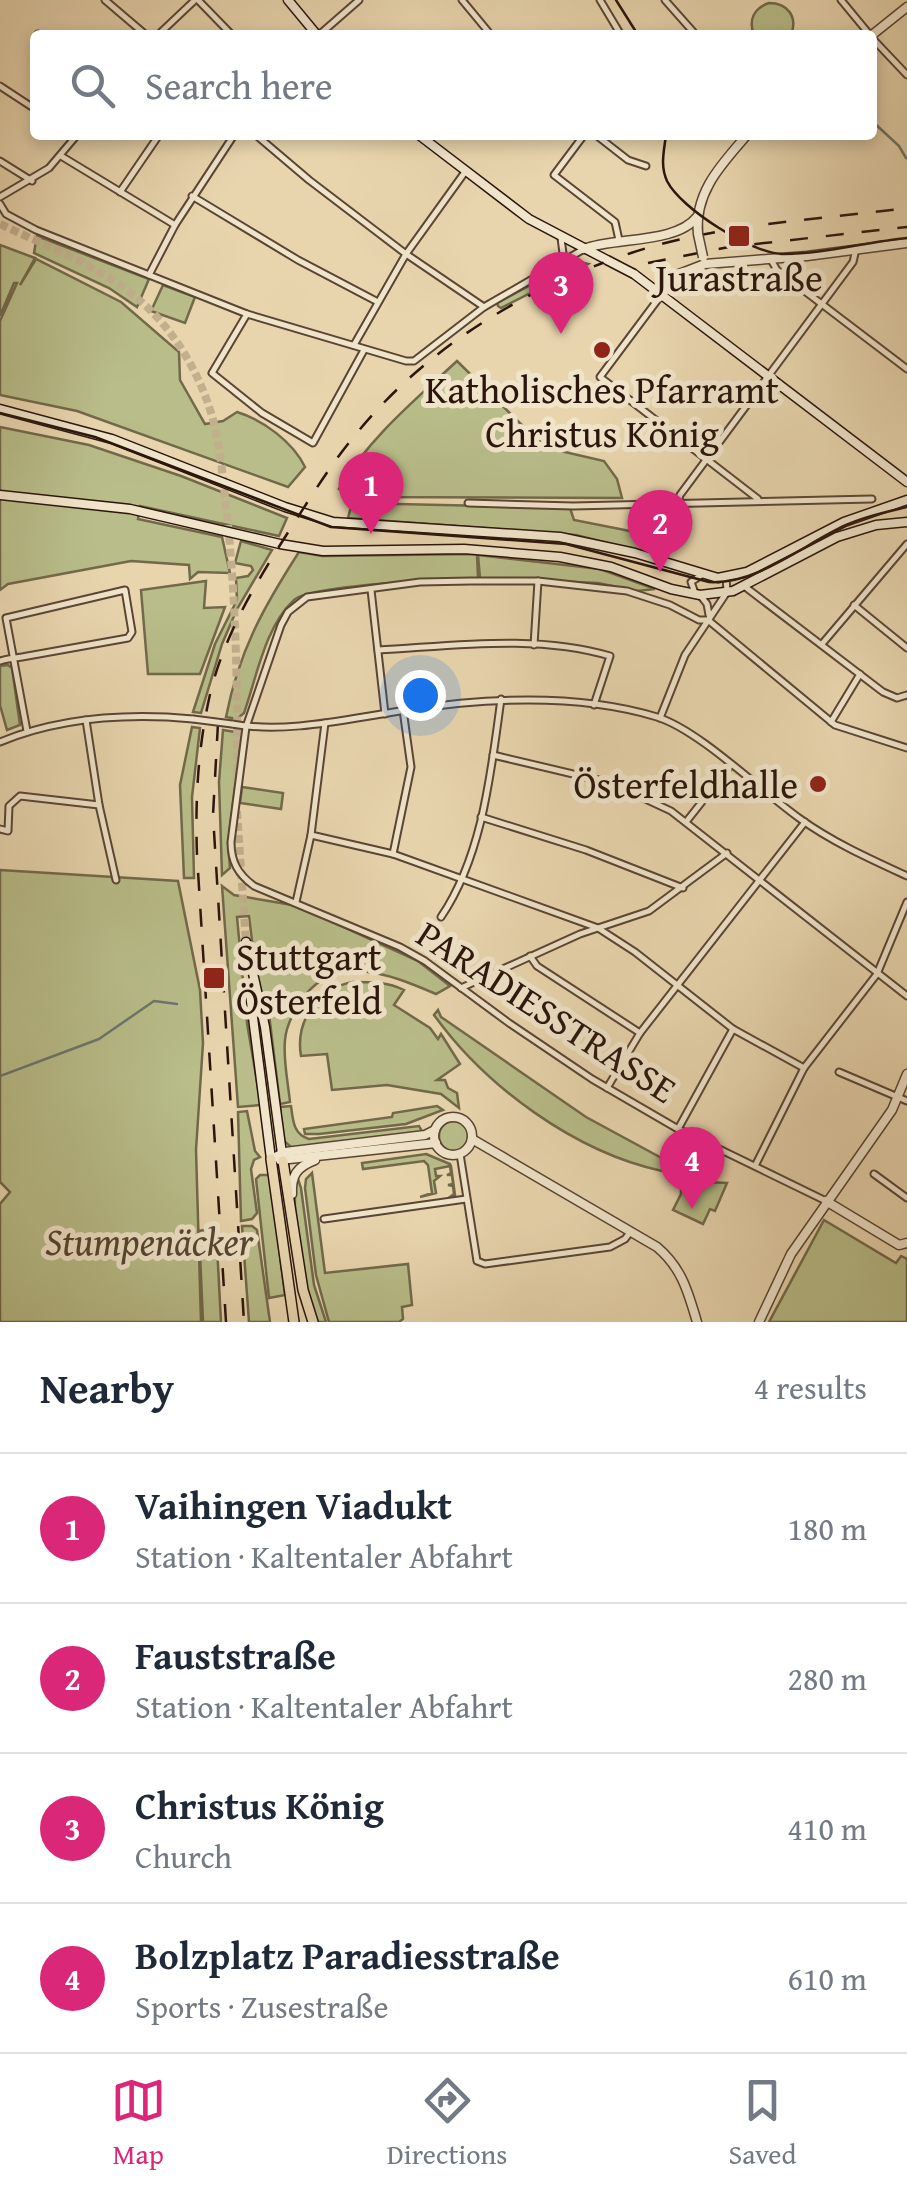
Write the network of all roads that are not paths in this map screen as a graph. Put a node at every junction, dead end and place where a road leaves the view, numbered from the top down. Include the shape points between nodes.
1 (105, 0) edge
2 (196, 0) edge
3 (288, 0) edge
4 (360, 0) edge
5 (462, 0) edge
6 (600, 0) edge
7 (665, 0) edge
8 (841, 0) edge
9 (907, 7) edge
10 (140, 30) edge
11 (163, 30) edge
12 (227, 30) edge
13 (314, 30) edge
14 (324, 30) edge
15 (486, 30) edge
16 (618, 30) edge
17 (692, 30) edge
18 (866, 30) edge
19 (877, 31) edge
20 (877, 42) edge
21 (907, 75) edge
22 (0, 86) edge
23 (30, 105) edge
24 (72, 140) edge
25 (156, 140) edge
26 (231, 140) edge
27 (262, 140) edge
28 (425, 140) edge
29 (580, 140) edge
30 (602, 140) edge
31 (743, 140) edge
32 (61, 156) junction
33 (0, 161) edge
34 (646, 166) dead end
35 (466, 172) junction
36 (32, 181) junction
37 (120, 192) junction
38 (192, 196) junction
39 (0, 201) edge
40 (696, 218) junction
41 (174, 225) junction
42 (686, 228) junction
43 (698, 234) junction
44 (561, 238) junction
45 (620, 243) junction
46 (907, 243) edge
47 (584, 249) junction
48 (856, 249) junction
49 (406, 254) junction
50 (606, 256) junction
51 (771, 260) junction
52 (564, 261) junction
53 (704, 261) junction
54 (149, 275) junction
55 (662, 294) junction
56 (376, 302) junction
57 (822, 305) junction
58 (484, 307) junction
59 (247, 314) junction
60 (353, 346) junction
61 (364, 350) junction
62 (907, 370) edge
63 (768, 376) junction
64 (0, 409) edge
65 (706, 458) junction
66 (907, 482) edge
67 (0, 495) edge
68 (761, 500) junction
69 (872, 500) dead end
70 (907, 500) edge
71 (678, 502) junction
72 (468, 503) dead end
73 (907, 522) edge
74 (907, 544) edge
75 (703, 574) junction
76 (726, 577) junction
77 (538, 581) junction
78 (744, 586) junction
79 (371, 590) junction
80 (727, 592) junction
81 (698, 595) junction
82 (854, 605) junction
83 (708, 619) junction
84 (534, 644) junction
85 (821, 645) junction
86 (907, 648) edge
87 (378, 650) junction
88 (14, 658) junction
89 (0, 661) edge
90 (860, 674) junction
91 (907, 695) edge
92 (501, 699) junction
93 (594, 705) junction
94 (403, 710) junction
95 (385, 714) junction
96 (660, 718) junction
97 (86, 720) junction
98 (831, 722) junction
99 (325, 723) junction
100 (246, 727) junction
101 (26, 731) junction
102 (0, 742) edge
103 (907, 748) edge
104 (493, 755) junction
105 (731, 765) junction
106 (99, 806) junction
107 (481, 817) junction
108 (686, 822) junction
109 (805, 822) junction
110 (0, 829) edge
111 (311, 835) junction
112 (727, 853) junction
113 (393, 854) junction
114 (907, 876) edge
115 (462, 879) junction
116 (116, 880) dead end
117 (760, 882) junction
118 (683, 888) junction
119 (296, 902) junction
120 (907, 902) edge
121 (441, 917) dead end
122 (578, 922) junction
123 (598, 928) junction
124 (580, 934) junction
125 (246, 942) tunnel mouth
126 (530, 956) junction
127 (249, 966) junction
128 (878, 974) junction
129 (678, 985) junction
130 (461, 988) junction
131 (907, 996) edge
132 (733, 1029) junction
133 (640, 1034) junction
134 (804, 1068) junction
135 (838, 1072) dead end
136 (907, 1074) edge
137 (607, 1088) junction
138 (902, 1100) edge
139 (678, 1129) junction
140 (436, 1130) junction
141 (472, 1138) junction
142 (436, 1143) junction
143 (460, 1154) junction
144 (282, 1157) junction
145 (319, 1158) junction
146 (271, 1159) junction
147 (756, 1166) junction
148 (874, 1174) dead end
149 (907, 1198) edge
150 (466, 1199) junction
151 (826, 1201) junction
152 (290, 1204) junction
153 (324, 1219) dead end
154 (631, 1231) junction
155 (906, 1246) edge
156 (294, 1322) edge
157 (313, 1322) edge
158 (697, 1322) edge
159 (759, 1322) edge

1 - 10 street
2 - 11 street
2 - 12 street
3 - 13 main road
4 - 14 street
5 - 15 street
6 - 16 street
7 - 17 street
8 - 18 street
9 - 19 main road
20 - 21 street
22 - 23 street
24 - 32 street
25 - 37 street
26 - 38 street
27 - 49 street
28 - 35 main road
29 - 45 street via 554,175 615,222
30 - 34 street
31 - 40 main road via 707,186
32 - 36 street
32 - 37 street
33 - 36 street
35 - 44 main road
35 - 49 street
36 - 39 street
37 - 41 street
38 - 41 street
38 - 56 street
39 - 54 street via 6,214 36,230
40 - 42 main road
40 - 43 main road
41 - 54 street
42 - 43 main road
42 - 45 main road
43 - 53 main road, bridge
44 - 47 main road
44 - 52 street
45 - 47 main road
45 - 50 main road
46 - 48 main road
47 - 50 main road
47 - 52 street
48 - 51 main road
48 - 57 street
49 - 56 street
49 - 58 street
50 - 55 main road, bridge
51 - 53 main road
51 - 57 street
52 - 58 street
53 - 55 main road via 674,276
54 - 59 street
55 - 63 main road
55 - 65 street via 600,377
56 - 60 street
57 - 62 street
57 - 63 street
58 - 61 street via 414,360
59 - 60 street
59 - 61 street via 212,373 314,443
60 - 61 street
63 - 65 street
63 - 66 main road
64 - 75 main road via 112,438 333,522 560,537
65 - 68 street
65 - 71 street
67 - 81 main road via 130,509 332,552 449,548 560,557
68 - 69 street
68 - 71 street
70 - 76 main road
71 - 72 street
73 - 78 main road via 837,537
74 - 82 street
75 - 76 main road
75 - 81 street via 691,582
76 - 80 street
77 - 79 street, PARADIESSTRASSE via 420,582
77 - 83 street, PARADIESSTRASSE via 627,591
77 - 84 street
78 - 80 main road
78 - 85 street
79 - 87 street
79 - 100 street, PARADIESSTRASSE via 307,597 288,612
80 - 81 main road
80 - 83 street
81 - 83 street
82 - 85 street
82 - 86 street
83 - 96 street
83 - 98 street
84 - 87 street
84 - 93 street via 610,656
85 - 90 street
87 - 95 street
88 - 88 street via 6,618 125,590 128,638
88 - 89 street
88 - 101 street
90 - 91 street via 889,696
90 - 98 street
92 - 93 street
92 - 94 street
92 - 104 street
93 - 96 street
94 - 95 street
94 - 113 street via 411,767
95 - 99 street
96 - 105 street
97 - 100 street, bridge via 136,716
97 - 101 street
97 - 106 street
98 - 103 street
99 - 100 street
99 - 111 street
100 - 119 street, PARADIESSTRASSE via 232,857 254,886
101 - 102 street
104 - 107 street
104 - 108 street via 611,782
105 - 108 street
105 - 109 street
106 - 110 street via 20,796 9,806 8,830
106 - 116 street
107 - 115 street
107 - 118 street
108 - 112 street
109 - 114 street
109 - 117 street
111 - 113 street
111 - 119 street
112 - 117 street
112 - 118 street
113 - 115 street
115 - 121 street
115 - 122 street
117 - 128 street
117 - 129 street
118 - 123 street via 649,910
119 - 130 street, PARADIESSTRASSE via 400,947
120 - 128 street
122 - 123 street
122 - 124 street
123 - 124 street
123 - 129 street
124 - 126 street
125 - 127 main road
126 - 130 street
126 - 133 street
127 - 144 main road
127 - 146 main road
128 - 131 street
128 - 134 street
129 - 132 street
129 - 133 street
130 - 137 street, PARADIESSTRASSE
132 - 134 street
132 - 139 street
133 - 137 street
134 - 147 street
135 - 138 street
136 - 138 main road
137 - 139 street, PARADIESSTRASSE
138 - 151 main road
139 - 147 street, PARADIESSTRASSE
140 - 141 main road via 457,1118
140 - 142 main road
140 - 144 main road
141 - 143 main road
141 - 154 main road
142 - 143 main road
142 - 145 main road
143 - 150 street
144 - 145 main road
144 - 146 main road
144 - 152 highway
145 - 152 main road via 294,1176
146 - 156 highway
147 - 151 street, PARADIESSTRASSE
148 - 149 street
150 - 153 street
150 - 154 street via 474,1258 486,1264 610,1247
151 - 155 main road
151 - 159 main road
152 - 157 highway
154 - 158 main road via 676,1265

